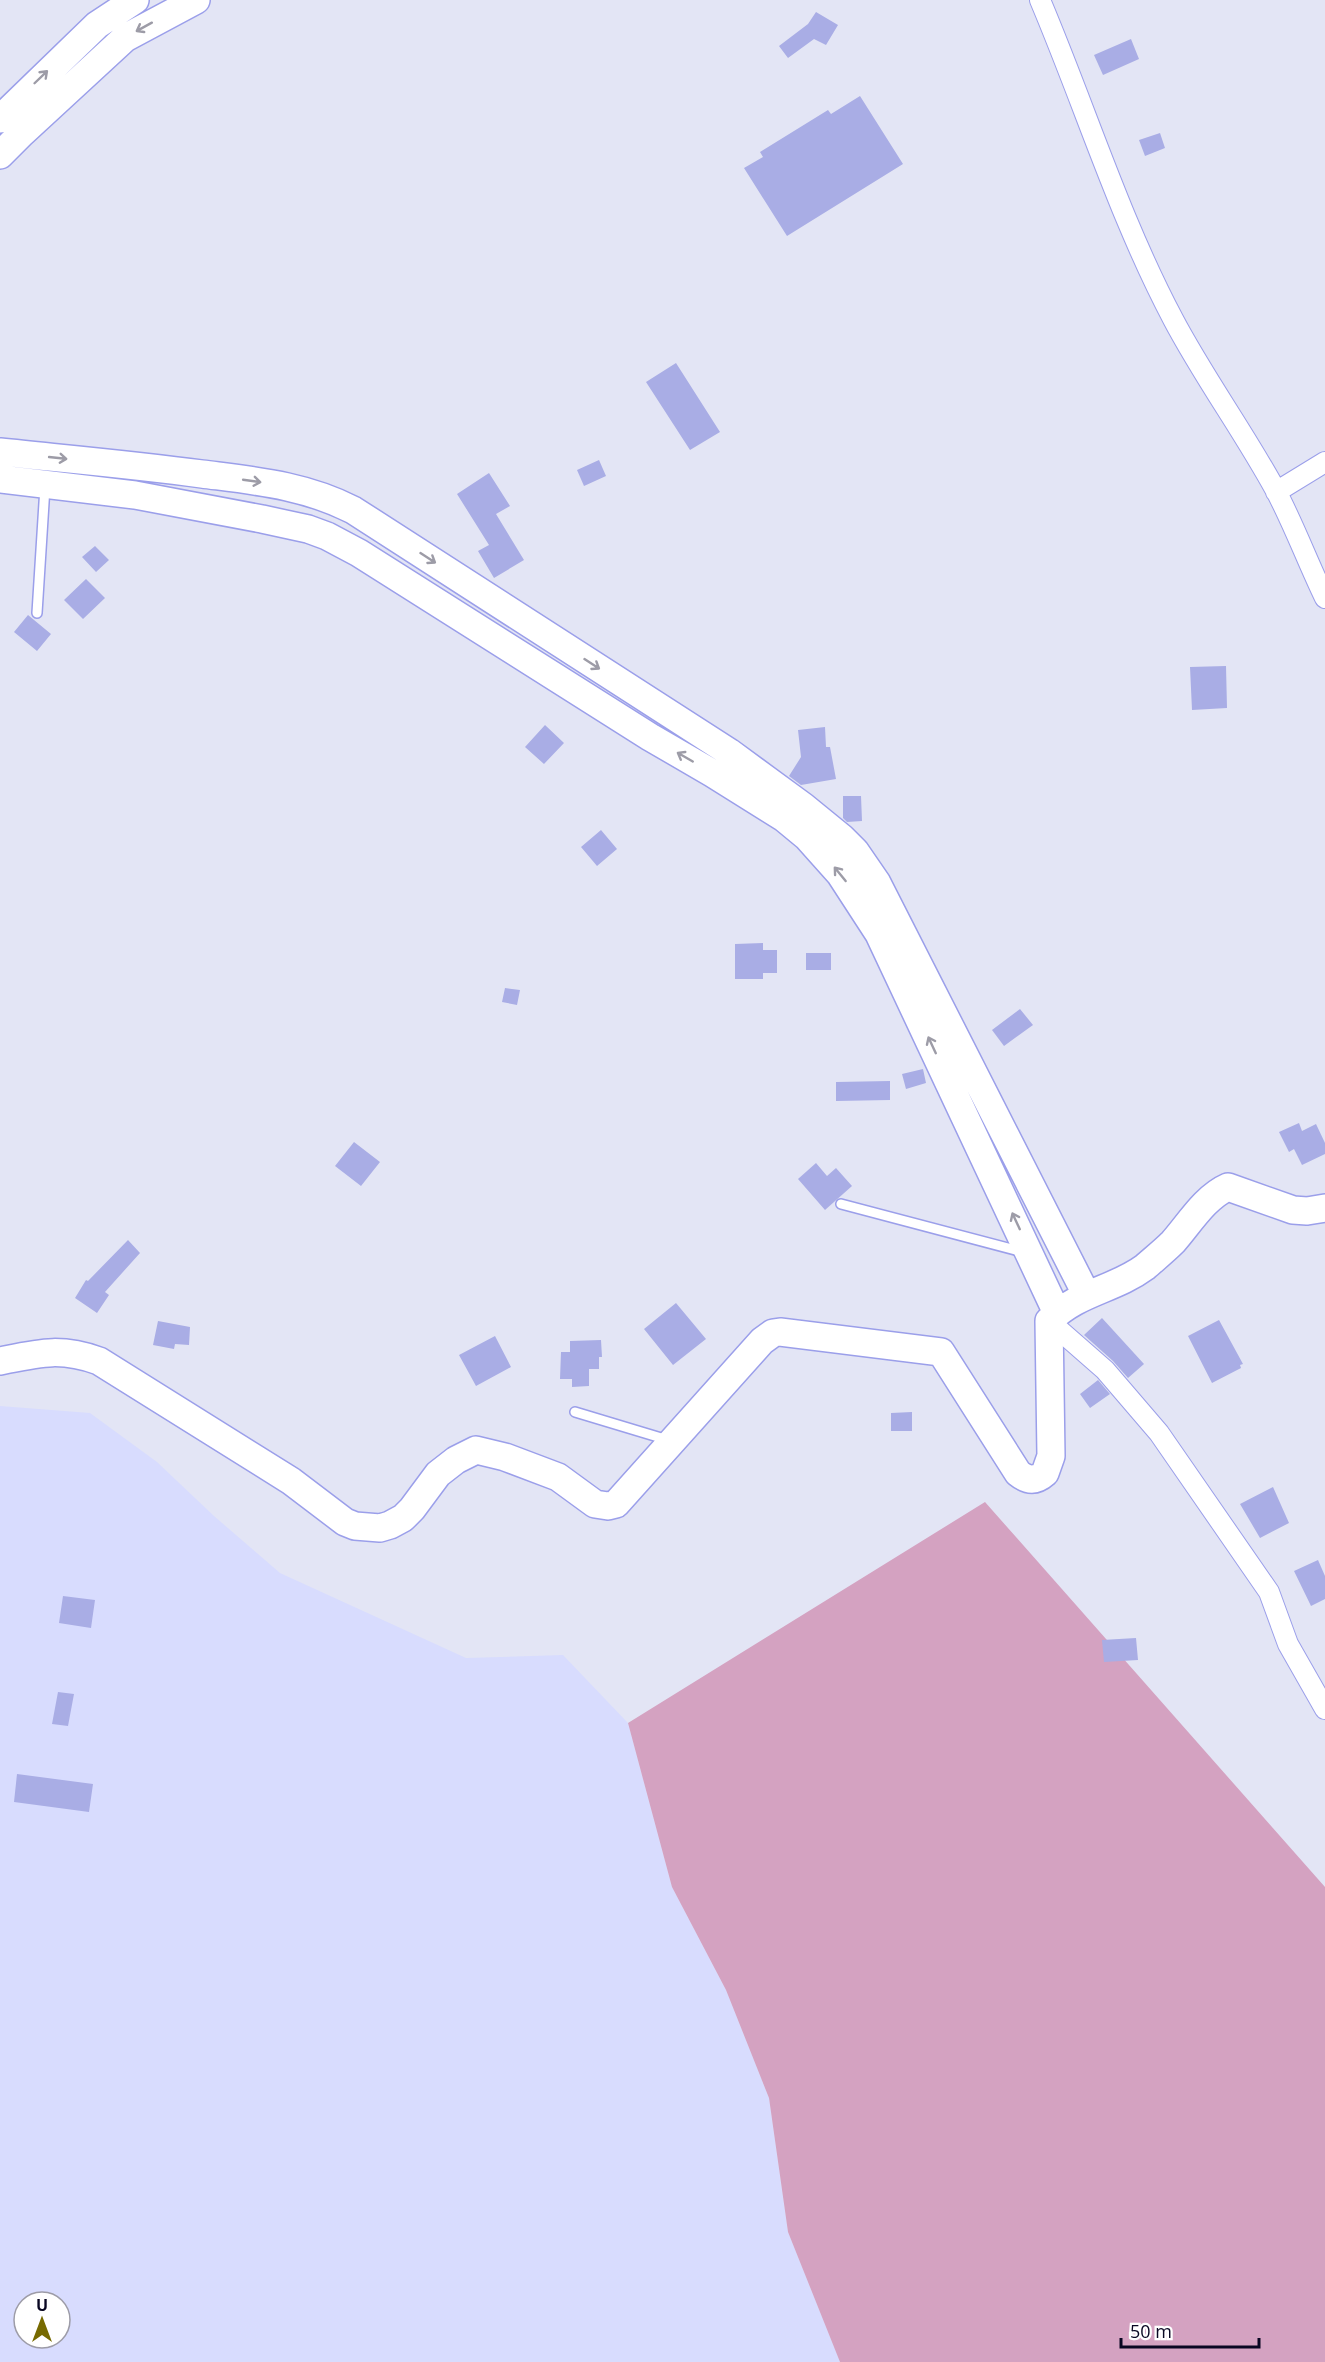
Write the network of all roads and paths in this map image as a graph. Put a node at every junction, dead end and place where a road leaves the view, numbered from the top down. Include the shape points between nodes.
1 (135, 0) edge
2 (196, 0) edge
3 (1040, 0) edge
4 (0, 119) edge
5 (0, 155) edge
6 (0, 452) edge
7 (1325, 462) edge
8 (140, 466) junction
9 (0, 479) edge
10 (45, 484) junction
11 (1276, 492) junction
12 (135, 495) junction
13 (1325, 598) edge
14 (37, 613) dead end
15 (841, 1204) dead end
16 (1324, 1209) edge
17 (1031, 1254) junction
18 (1086, 1294) junction
19 (1053, 1317) junction
20 (0, 1361) edge
21 (575, 1412) dead end
22 (673, 1442) junction
23 (1325, 1709) edge

4 -> 1 street via 97,25
2 -> 5 street via 125,38
3 - 11 street via 1124,214 1168,309
6 -> 8 street
7 - 11 street
8 - 12 street
8 -> 18 street via 283,485 353,510 729,752 842,838 877,883
9 - 10 street
10 - 12 street
10 - 14 lane
11 - 13 street
17 -> 12 street via 879,934 846,881 807,837 712,773 327,536 283,523
15 - 17 lane
16 - 18 street via 1293,1210 1228,1187 1212,1197 1171,1244 1143,1268
17 - 19 street
18 - 19 street
19 - 22 street via 1051,1456 1046,1473 1034,1479 1018,1473 940,1352 791,1332 768,1336
19 - 23 street via 1159,1433 1269,1592 1293,1656
20 - 22 street via 57,1352 99,1361 291,1481 345,1522 368,1529 402,1518 438,1474 476,1450 537,1468 558,1477 595,1504 608,1506 622,1498
21 - 22 lane

